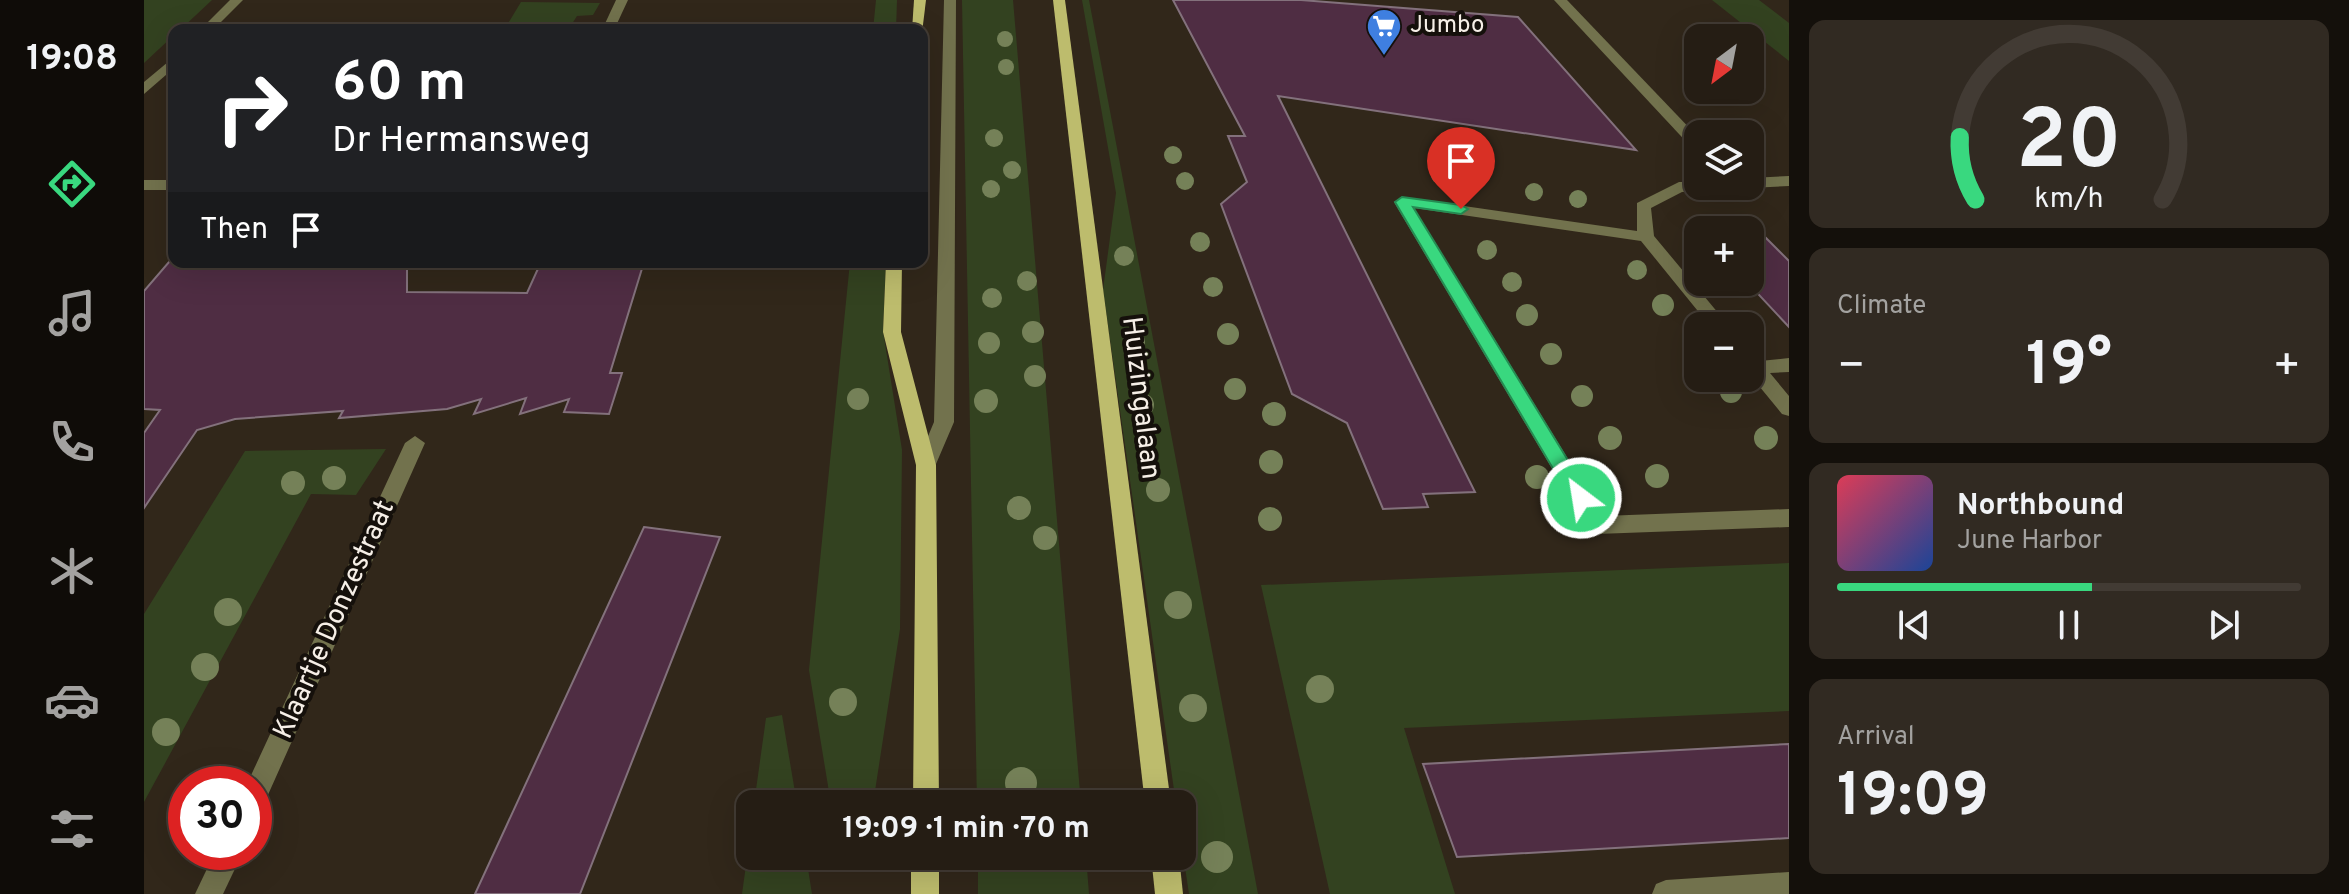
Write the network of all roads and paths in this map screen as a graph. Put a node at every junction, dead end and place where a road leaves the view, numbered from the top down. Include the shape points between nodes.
1 (237, 0) edge
2 (622, 0) edge
3 (920, 0) edge
4 (950, 0) edge
5 (1059, 0) edge
6 (1560, 0) edge
7 (212, 24) edge
8 (611, 24) edge
9 (918, 24) edge
10 (168, 67) edge
11 (144, 90) edge
12 (1684, 131) edge
13 (1789, 181) edge
14 (1764, 182) edge
15 (144, 185) edge
16 (168, 185) edge
17 (1684, 187) edge
18 (1646, 237) junction
19 (894, 268) edge
20 (1708, 312) edge
21 (1764, 365) edge
22 (1789, 365) edge
23 (1764, 379) edge
24 (1789, 409) edge
25 (415, 443) dead end
26 (926, 465) junction
27 (1789, 518) edge
28 (268, 766) edge
29 (926, 790) edge
30 (1156, 790) edge
31 (220, 870) edge
32 (925, 870) edge
33 (1166, 870) edge
34 (1789, 886) edge
35 (209, 894) edge
36 (925, 894) edge
37 (1169, 894) edge
38 (1666, 894) edge

1 - 7 street
2 - 8 street
3 - 9 main road
4 - 26 street via 944,422
5 - 30 main road, Huizingalaan
6 - 12 street
10 - 11 street
13 - 14 street
15 - 16 street
17 - 18 street via 1643,206
18 - 20 street
18 - 27 street via 1402,202 1597,525
19 - 26 main road via 892,332
21 - 22 street
23 - 24 street
25 - 28 street, Klaartje Donzestraat
26 - 29 main road
31 - 35 street
32 - 36 main road
33 - 37 main road
34 - 38 street

